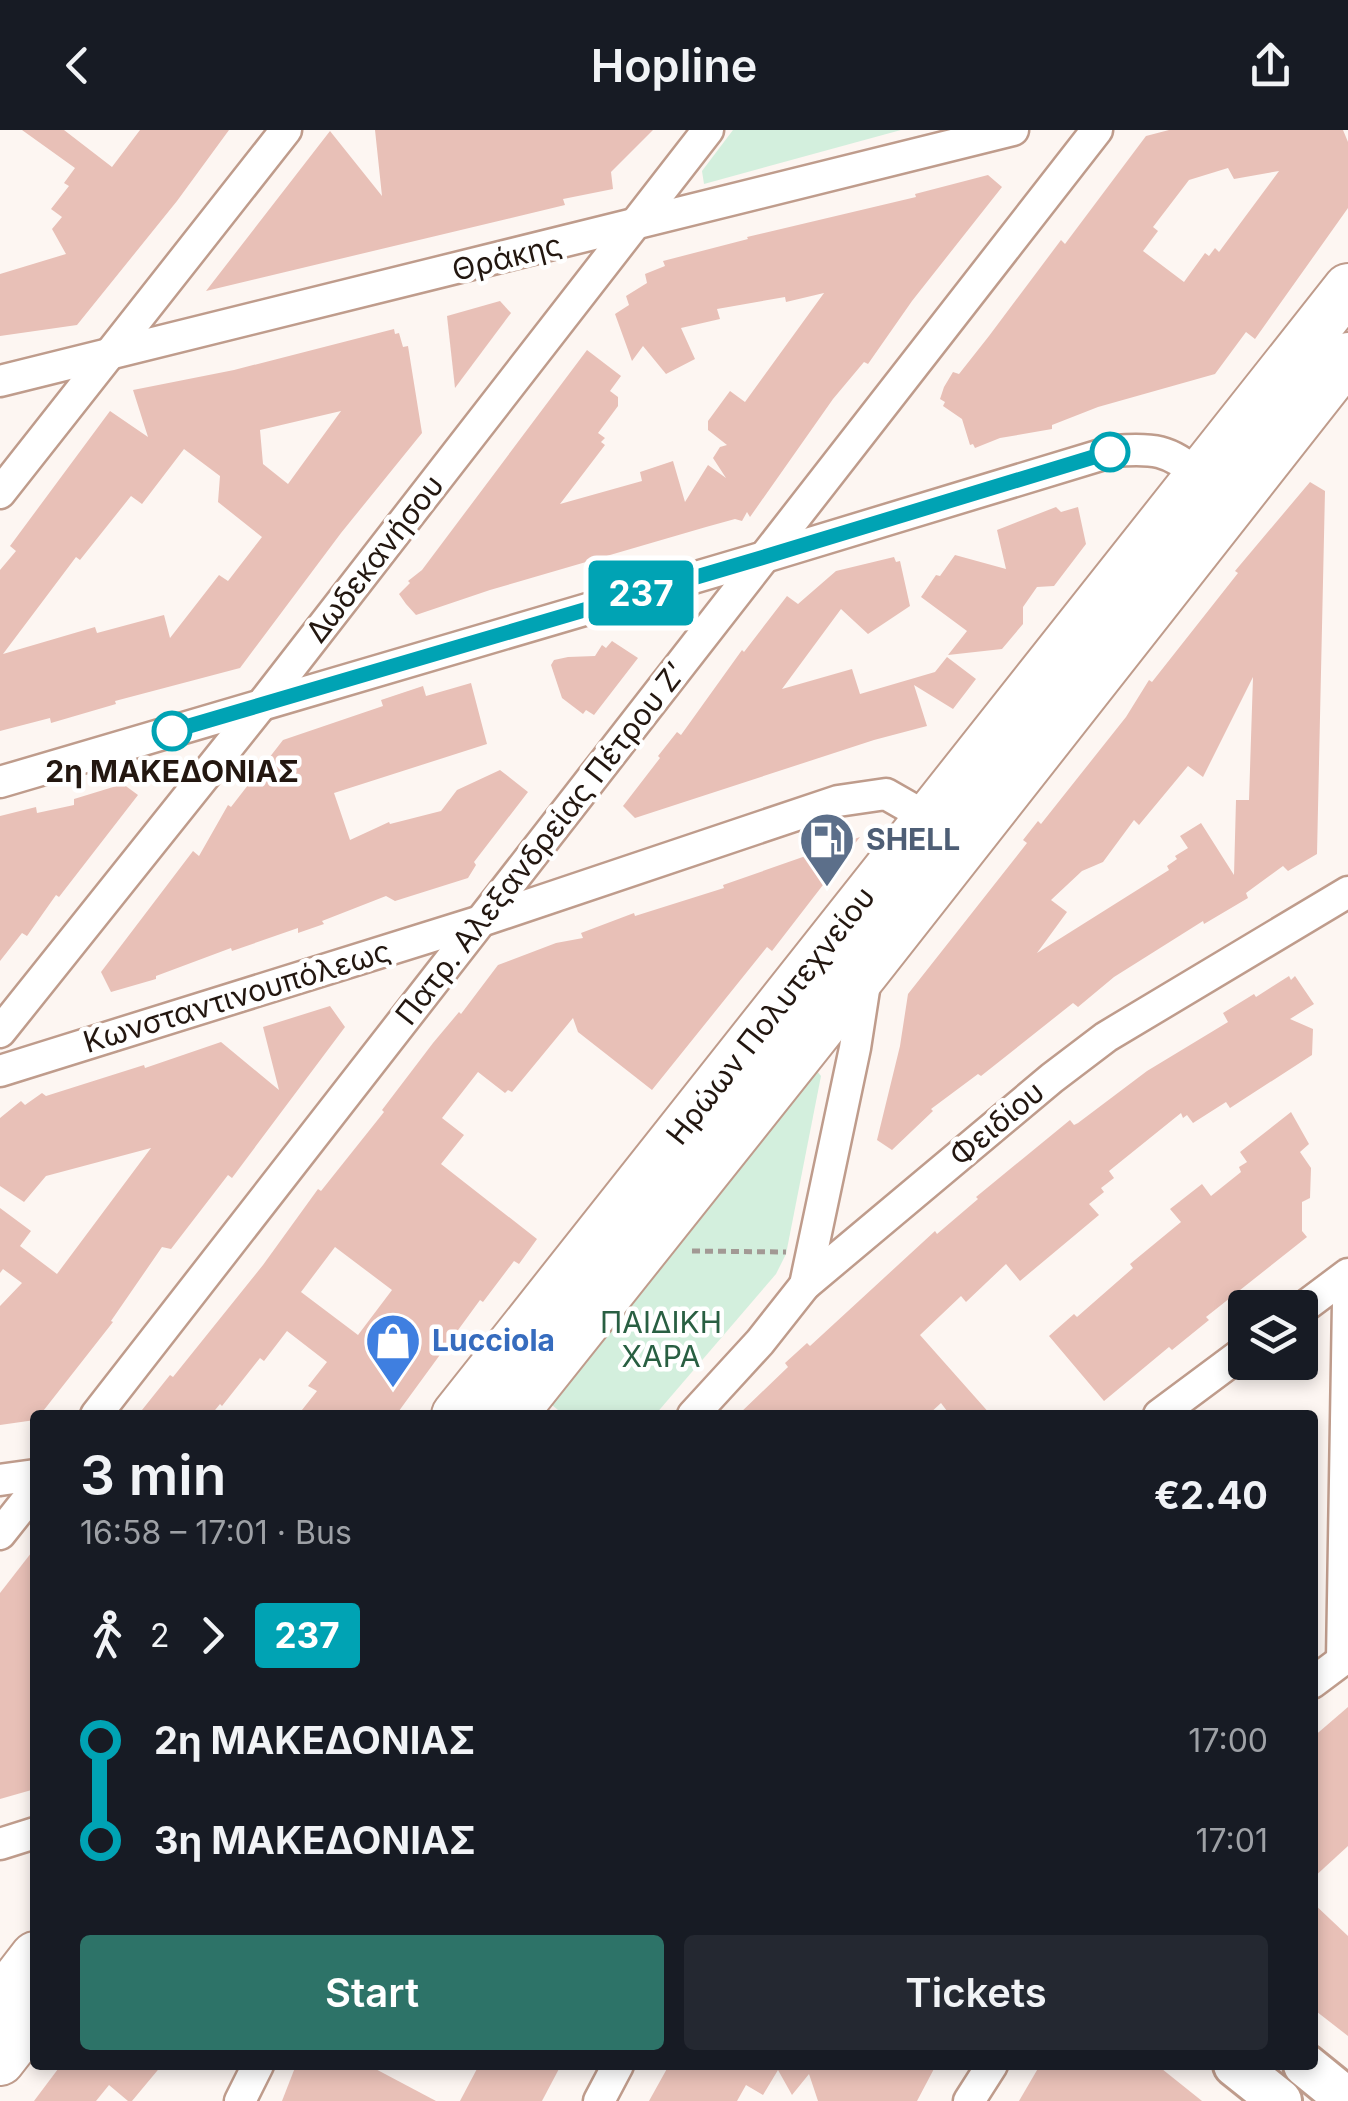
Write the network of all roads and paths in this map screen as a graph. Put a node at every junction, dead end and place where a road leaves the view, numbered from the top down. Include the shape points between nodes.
1 (286, 130) edge
2 (708, 130) edge
3 (1012, 130) edge
4 (1097, 130) edge
5 (635, 226) junction
6 (1348, 288) edge
7 (105, 356) junction
8 (1348, 357) edge
9 (0, 381) edge
10 (1199, 476) junction
11 (0, 493) edge
12 (761, 558) junction
13 (263, 702) junction
14 (0, 782) edge
15 (928, 818) junction
16 (1348, 892) edge
17 (484, 920) junction
18 (867, 970) junction
19 (0, 1032) edge
20 (0, 1071) edge
21 (644, 1247) junction
22 (814, 1250) junction
23 (1348, 1274) edge
24 (805, 1285) junction
25 (1318, 1296) edge
26 (1348, 1302) edge
27 (1228, 1364) edge
28 (100, 1410) edge
29 (460, 1410) edge
30 (517, 1410) edge
31 (698, 1410) edge
32 (1166, 1410) edge
33 (30, 1476) edge
34 (0, 1480) edge
35 (30, 1496) edge
36 (0, 1534) edge
37 (1345, 1658) edge
38 (1318, 1678) edge
39 (30, 1835) edge
40 (0, 1844) edge
41 (30, 1962) edge
42 (0, 2001) edge
43 (30, 2022) edge
44 (0, 2061) edge
45 (256, 2070) edge
46 (615, 2070) edge
47 (989, 2070) edge
48 (1242, 2070) edge
49 (1311, 2070) edge
50 (1348, 2100) edge
51 (240, 2101) edge
52 (599, 2101) edge
53 (970, 2101) edge
54 (1280, 2101) edge

1 - 7 street
2 - 5 street, Δωδεκανήσου
3 - 5 street, Θράκης
4 - 12 street, Πατρ. Αλεξανδρείας Πέτρου Ζ’
5 - 7 street, Θράκης
5 - 13 street, Δωδεκανήσου
6 - 10 main road, Ηρώων Πολυτεχνείου
7 - 9 street, Θράκης
7 - 11 street
8 - 18 main road, Ηρώων Πολυτεχνείου
10 - 12 street via 1170,454 1114,450
10 - 15 main road, Ηρώων Πολυτεχνείου
12 - 13 street
12 - 17 street, Πατρ. Αλεξανδρείας Πέτρου Ζ’
13 - 14 street
13 - 19 street, Δωδεκανήσου
15 - 17 street, Κωνσταντινουπόλεως via 886,794 838,801
15 - 29 main road, Ηρώων Πολυτεχνείου
16 - 24 street, Φειδίου via 1106,1037
17 - 20 street, Κωνσταντινουπόλεως
17 - 28 street, Πατρ. Αλεξανδρείας Πέτρου Ζ’
18 - 21 main road, Ηρώων Πολυτεχνείου
18 - 22 street, Ηρώων Πολυτεχνείου
21 - 22 path
21 - 30 main road, Ηρώων Πολυτεχνείου
22 - 24 street, Ηρώων Πολυτεχνείου
23 - 25 street
24 - 31 street, Φειδίου
26 - 37 street
27 - 32 street
33 - 34 street
35 - 36 street
37 - 38 street
39 - 40 street
41 - 42 main road
43 - 44 main road
45 - 51 street
46 - 52 street
47 - 53 street
48 - 54 street
49 - 50 street

